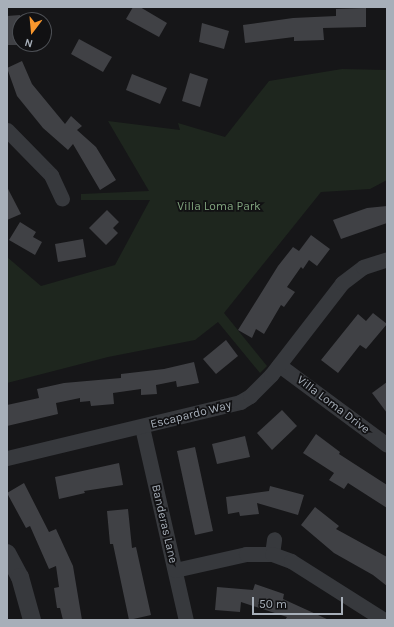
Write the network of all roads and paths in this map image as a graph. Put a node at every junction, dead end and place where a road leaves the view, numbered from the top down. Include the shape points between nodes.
1 (7, 130) edge
2 (62, 199) dead end
3 (387, 259) edge
4 (279, 365) junction
5 (142, 427) junction
6 (387, 445) edge
7 (7, 458) edge
8 (7, 553) edge
9 (175, 570) junction
10 (32, 620) edge
11 (186, 620) edge
12 (384, 620) edge

1 - 2 street via 51,175
3 - 4 street, Escapardo Way via 363,267 342,283
4 - 5 street, Escapardo Way via 260,387 240,402
4 - 6 street, Villa Loma Drive
5 - 7 street, Escapardo Way
5 - 9 street, Banderas Lane
8 - 10 street via 20,578
9 - 11 street, Banderas Lane
9 - 12 street via 273,547

